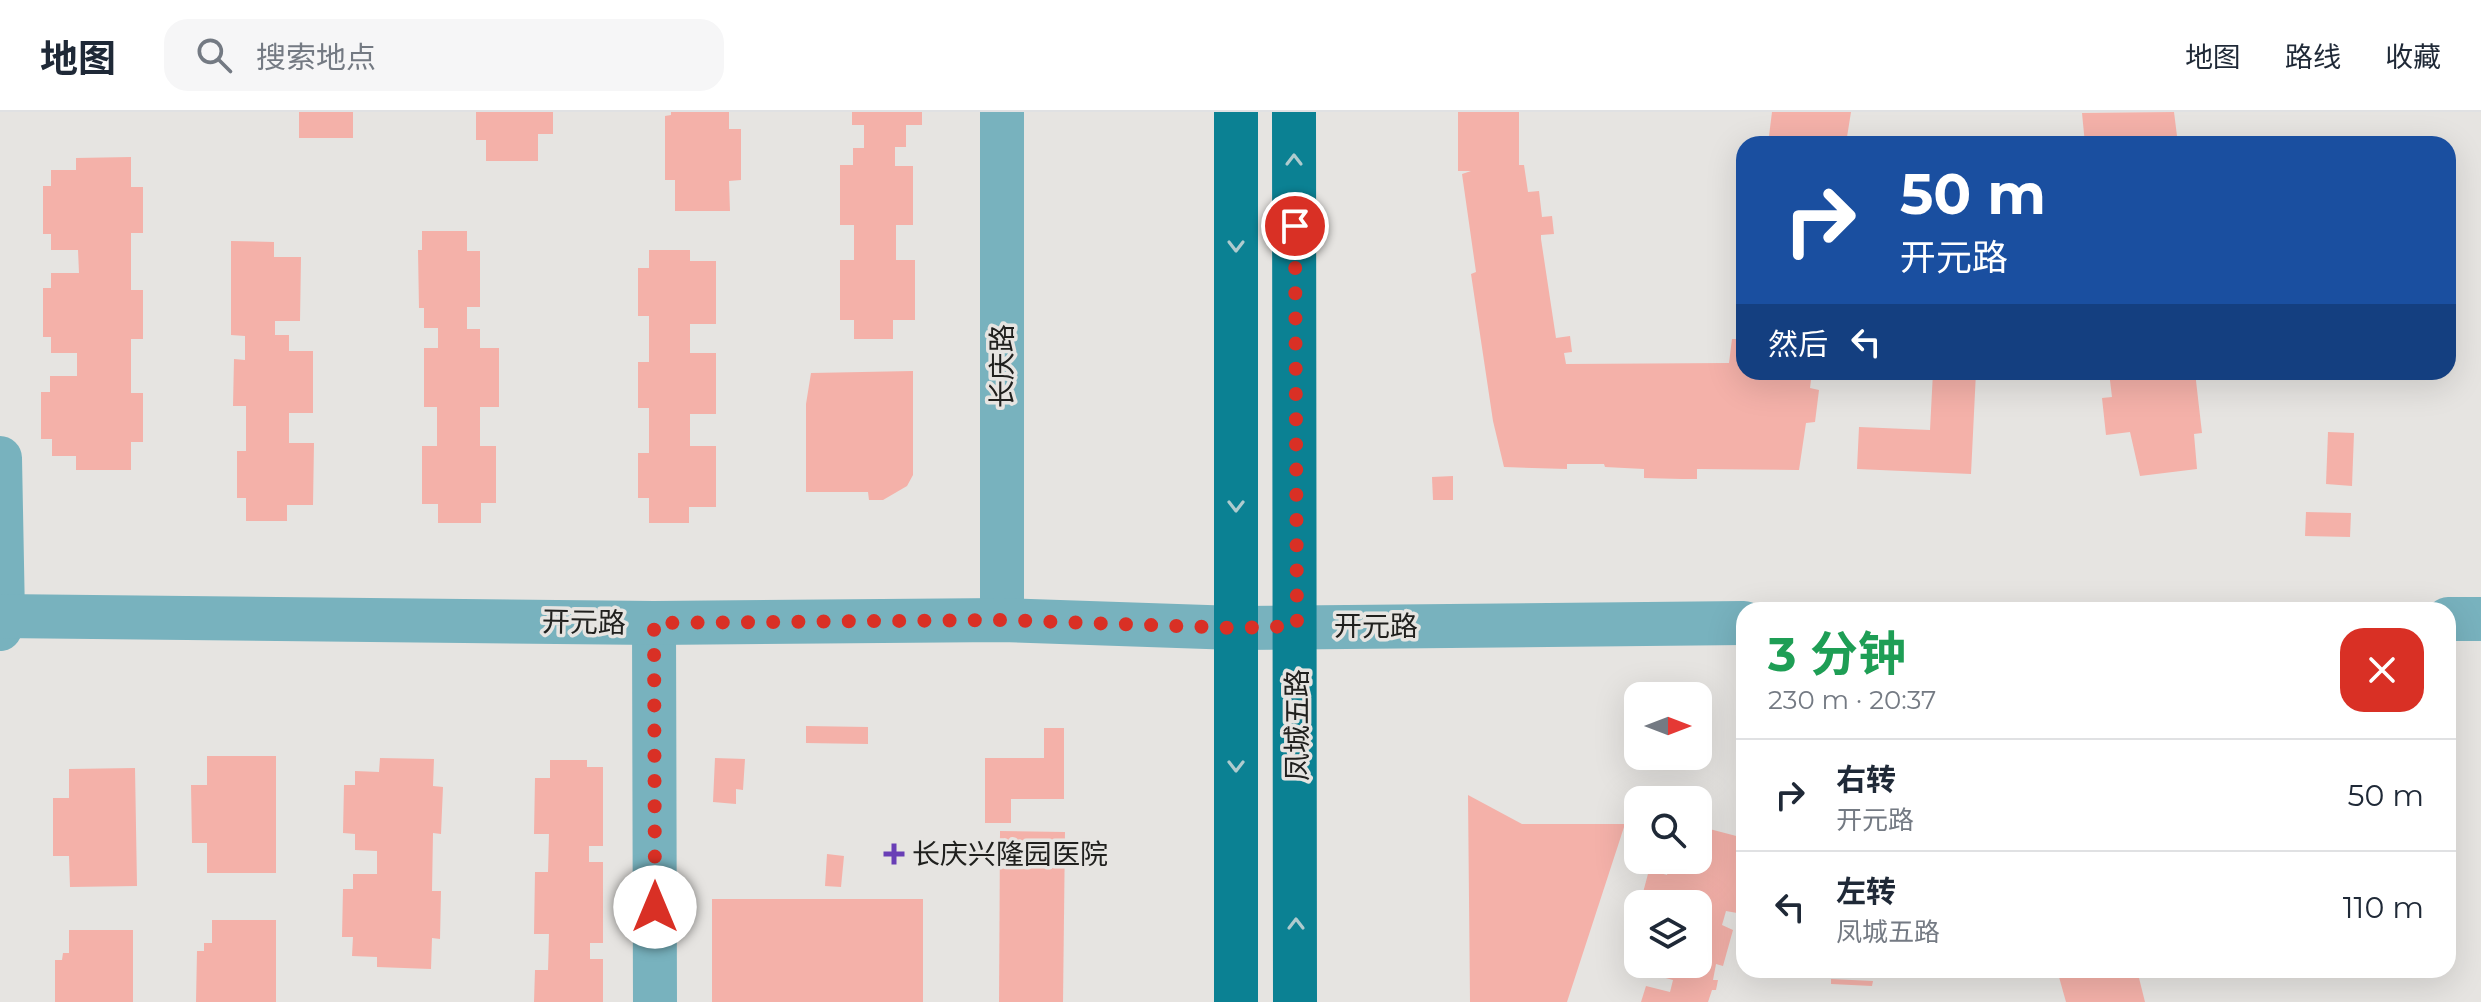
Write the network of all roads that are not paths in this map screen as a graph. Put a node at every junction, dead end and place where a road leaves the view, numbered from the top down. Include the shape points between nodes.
1 (1002, 112) edge
2 (1236, 112) edge
3 (1294, 112) edge
4 (0, 458) edge
5 (2456, 619) edge
6 (2481, 619) edge
7 (1, 620) edge
8 (1002, 620) junction
9 (654, 623) junction
10 (1736, 623) edge
11 (1297, 626) junction
12 (1236, 628) junction
13 (655, 1002) edge
14 (1236, 1002) edge
15 (1295, 1002) edge

1 - 8 street, 长庆路
2 -> 12 main road
11 -> 3 main road, 凤城五路
4 - 7 street
5 - 6 street
7 - 9 street, 开元路
8 - 9 street, 开元路
8 - 12 street, 开元路
9 - 13 street
10 - 11 street, 开元路
11 - 12 street, 开元路
15 -> 11 main road, 凤城五路
12 -> 14 main road

